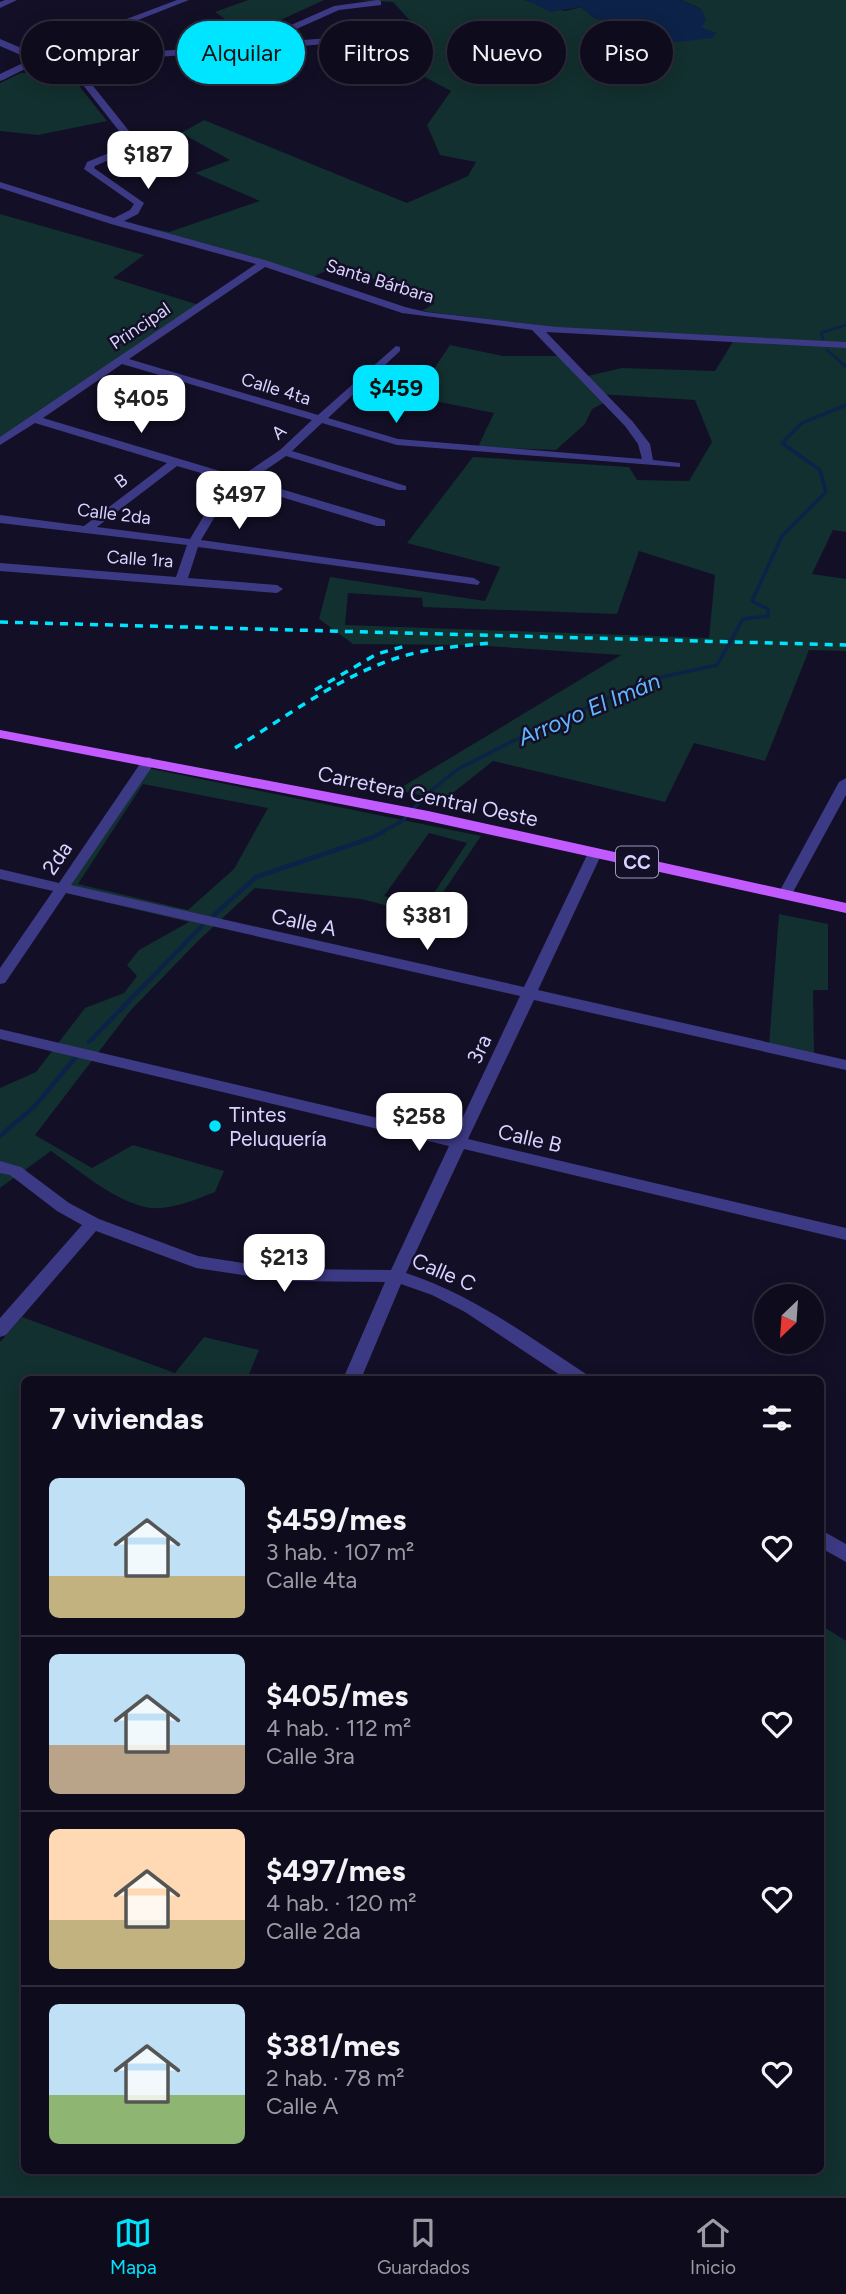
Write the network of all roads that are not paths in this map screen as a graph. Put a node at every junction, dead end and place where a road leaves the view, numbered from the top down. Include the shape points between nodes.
1 (13, 0) edge
2 (185, 0) edge
3 (378, 3) dead end
4 (0, 5) edge
5 (129, 21) edge
6 (305, 22) edge
7 (0, 42) edge
8 (21, 51) edge
9 (0, 57) edge
10 (21, 57) edge
11 (21, 68) edge
12 (0, 78) edge
13 (87, 84) edge
14 (0, 185) edge
15 (115, 222) junction
16 (264, 263) junction
17 (536, 328) junction
18 (846, 345) edge
19 (396, 349) dead end
20 (119, 360) junction
21 (33, 419) junction
22 (319, 420) junction
23 (0, 442) edge
24 (284, 452) junction
25 (648, 461) junction
26 (175, 462) junction
27 (676, 465) dead end
28 (237, 480) junction
29 (402, 488) dead end
30 (0, 519) edge
31 (381, 523) dead end
32 (88, 528) junction
33 (194, 542) junction
34 (0, 567) edge
35 (181, 580) junction
36 (474, 582) dead end
37 (277, 589) dead end
38 (0, 734) edge
39 (149, 761) junction
40 (846, 782) edge
41 (595, 853) junction
42 (0, 874) edge
43 (62, 888) junction
44 (785, 894) junction
45 (846, 908) edge
46 (0, 979) edge
47 (528, 993) junction
48 (0, 1034) edge
49 (846, 1065) edge
50 (458, 1143) junction
51 (0, 1167) edge
52 (93, 1223) junction
53 (846, 1234) edge
54 (396, 1276) junction
55 (0, 1330) edge
56 (353, 1376) edge
57 (575, 1376) edge
58 (824, 1540) edge
59 (846, 1554) edge

1 - 4 street
2 - 5 street
3 - 6 street via 327,12
7 - 8 street
9 - 10 street
11 - 12 street
13 - 15 street via 128,136 131,147 90,164 89,169 139,203 134,212
14 - 15 street, Santa Bárbara
15 - 16 street, Santa Bárbara
16 - 17 street, Santa Bárbara via 402,310
16 - 20 street, Principal
17 - 18 street, Santa Bárbara
17 - 25 street via 629,424 644,444
19 - 22 street, A
20 - 21 street, Principal
20 - 22 street, Calle 4ta
21 - 23 street, Principal
21 - 26 street
22 - 24 street, A
22 - 25 street, Calle 4ta via 397,442
24 - 28 street, A
24 - 29 street
25 - 27 street, Calle 4ta
26 - 28 street
26 - 32 street, B
28 - 31 street
28 - 33 street, A
30 - 32 street, Calle 2da
32 - 33 street, Calle 2da
33 - 35 street, A
33 - 36 street, Calle 2da
34 - 35 street, Calle 1ra
35 - 37 street, Calle 1ra
38 - 39 main road, Carretera Central Oeste / CC
39 - 41 main road, Carretera Central Oeste / CC
39 - 43 street, 2da
40 - 44 street
41 - 44 main road, Carretera Central Oeste / CC
41 - 47 street, 3ra
42 - 43 street, Calle A
43 - 46 street, 2da
43 - 47 street, Calle A
44 - 45 main road, Carretera Central Oeste / CC
47 - 49 street, Calle A
47 - 50 street, 3ra
48 - 50 street, Calle B
50 - 53 street, Calle B
50 - 54 street, 3ra
51 - 52 street, Calle C via 15,1171
52 - 54 street, Calle C via 196,1262 282,1275
52 - 55 street
54 - 56 street, 3ra
54 - 57 street, Calle C via 471,1307
58 - 59 street

